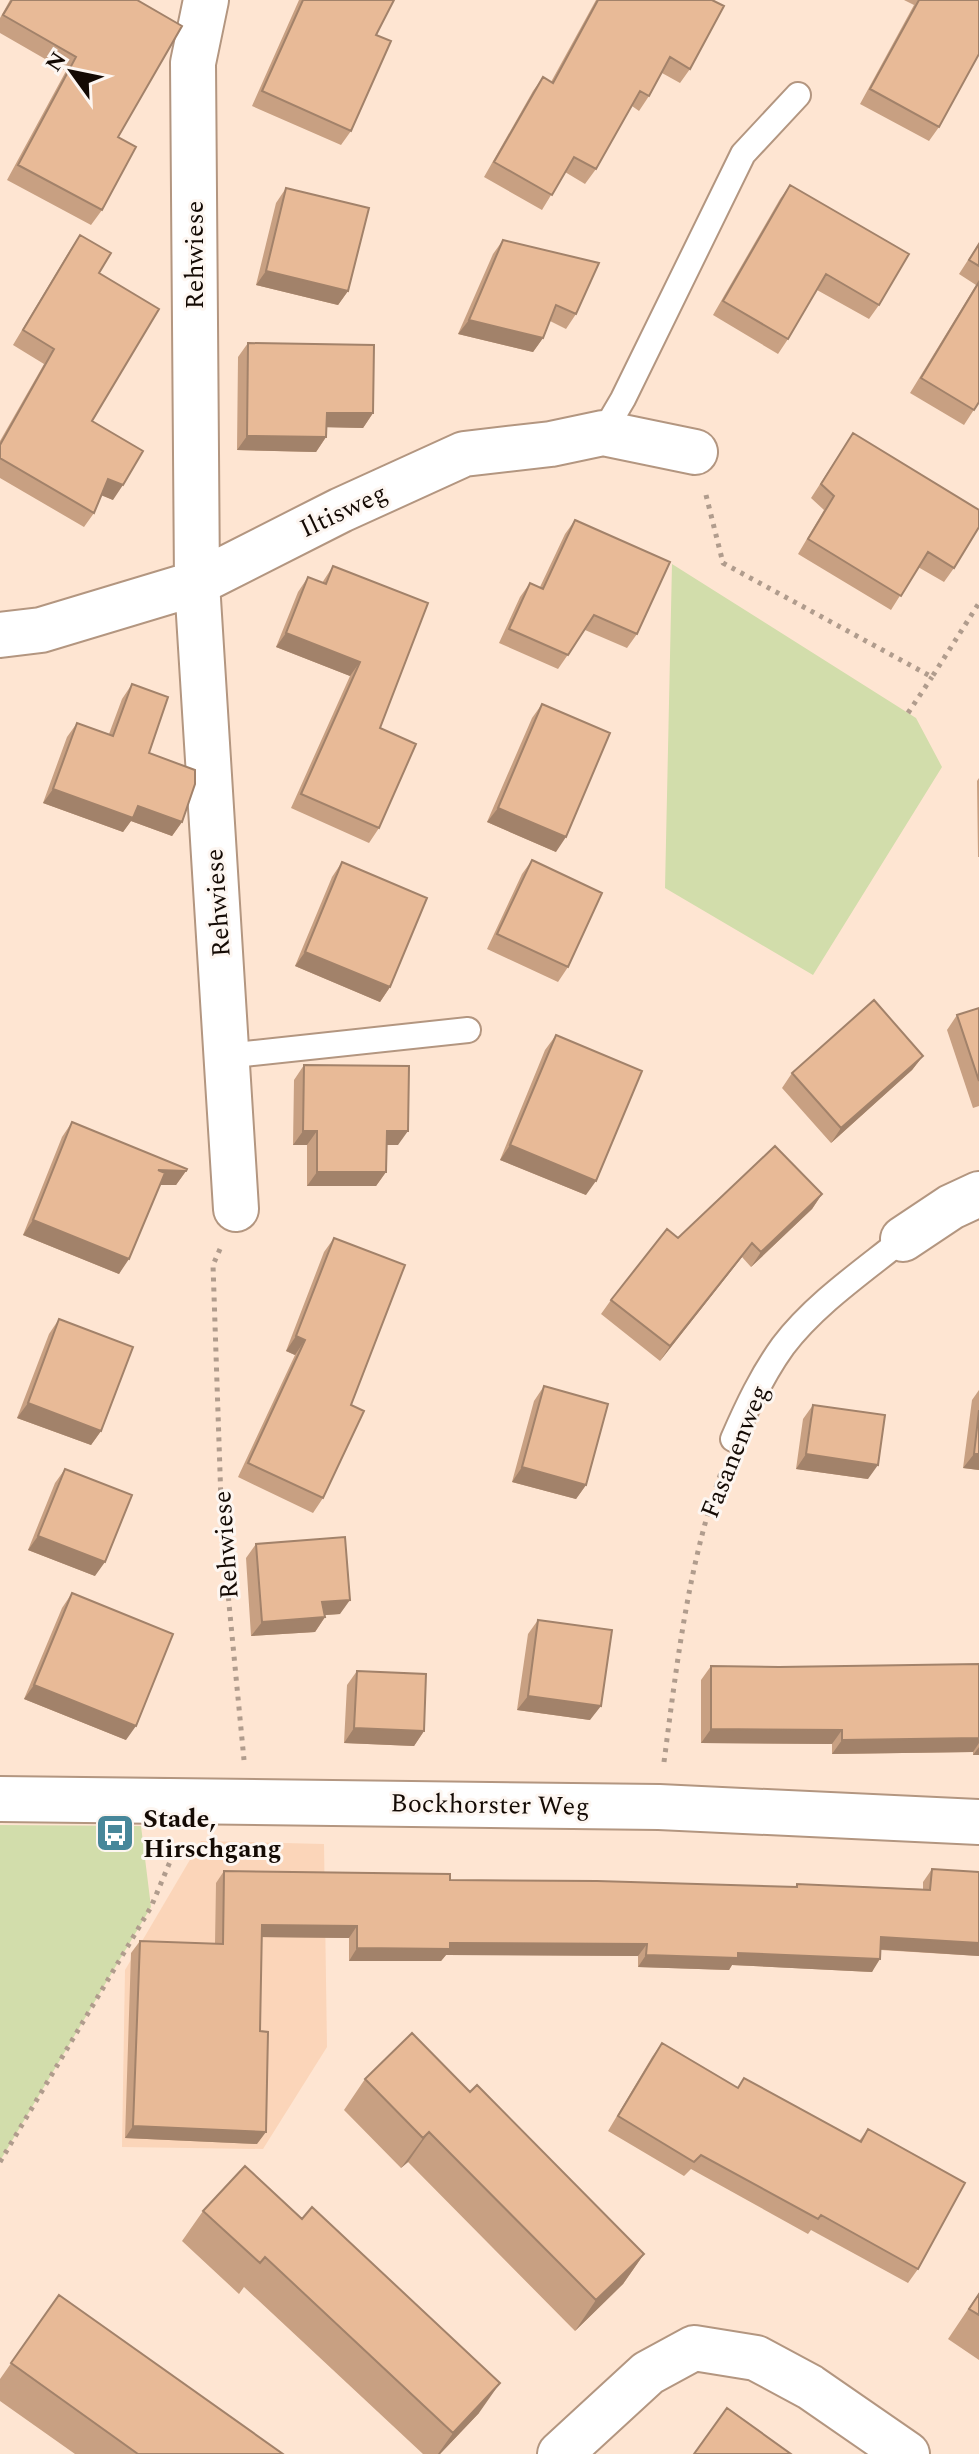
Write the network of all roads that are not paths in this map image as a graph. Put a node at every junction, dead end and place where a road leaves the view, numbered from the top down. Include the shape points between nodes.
1 (206, 0) edge
2 (798, 95) dead end
3 (603, 433) junction
4 (695, 452) road end
5 (197, 583) junction
6 (0, 635) edge
7 (468, 1030) dead end
8 (226, 1056) junction
9 (979, 1194) edge
10 (236, 1209) road end
11 (903, 1239) joint
12 (733, 1439) road end
13 (0, 1799) edge
14 (979, 1822) edge
15 (560, 2454) edge
16 (907, 2454) edge

1 - 5 street, Rehwiese via 193,63
2 - 3 lane via 743,154
3 - 4 street, Iltisweg
3 - 5 street, Iltisweg via 464,454
5 - 6 street, Iltisweg via 41,630
5 - 8 street, Rehwiese
7 - 8 lane
8 - 10 street, Rehwiese
9 - 11 street, Fasanenweg
11 - 12 lane, Fasanenweg via 784,1345
13 - 14 street, Bockhorster Weg via 659,1807
15 - 16 street via 648,2373 694,2348 756,2358 810,2387

